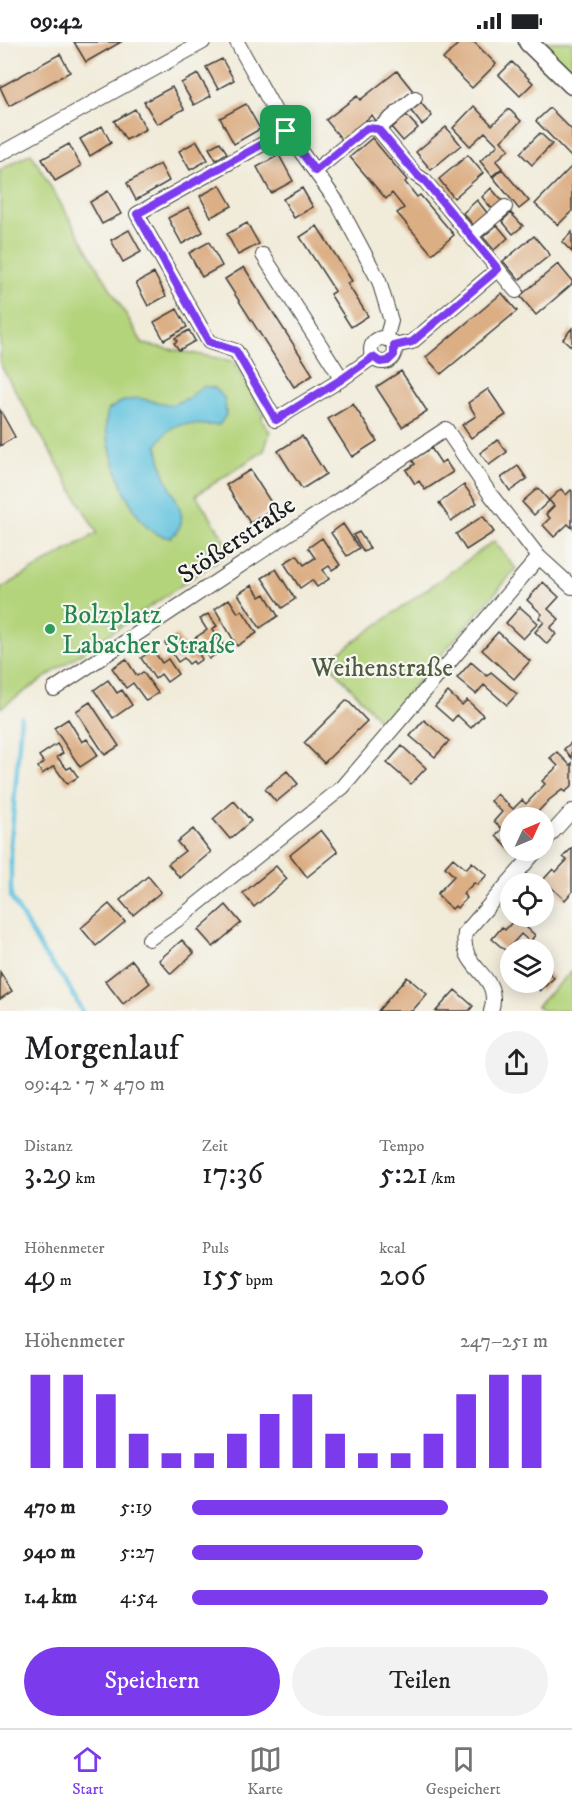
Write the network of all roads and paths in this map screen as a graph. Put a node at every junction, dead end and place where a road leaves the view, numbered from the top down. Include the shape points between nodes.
1 (203, 42) edge
2 (237, 42) edge
3 (528, 42) edge
4 (572, 86) edge
5 (415, 98) dead end
6 (378, 129) junction
7 (286, 131) junction
8 (0, 154) edge
9 (315, 171) junction
10 (505, 207) dead end
11 (471, 236) junction
12 (263, 255) dead end
13 (498, 269) junction
14 (516, 291) dead end
15 (390, 343) junction
16 (342, 379) junction
17 (539, 557) junction
18 (572, 587) edge
19 (54, 689) dead end
20 (572, 812) edge
21 (554, 831) edge
22 (527, 861) edge
23 (149, 939) dead end
24 (491, 1011) edge

1 - 8 street
2 - 7 street
3 - 4 main road
5 - 6 street
6 - 9 street via 367,128
6 - 11 street
7 - 9 street
7 - 16 street via 137,214 209,342 236,351 276,420
9 - 15 street via 337,202 379,281 391,321
10 - 11 street
11 - 13 street
12 - 16 street
13 - 14 street
13 - 15 street via 412,342
15 - 16 street via 379,339 371,350 373,357
17 - 18 street
17 - 19 street, Stößerstraße via 446,429
17 - 23 street via 343,787
20 - 21 street
22 - 24 street via 465,933 463,946 468,959 489,981 495,995

